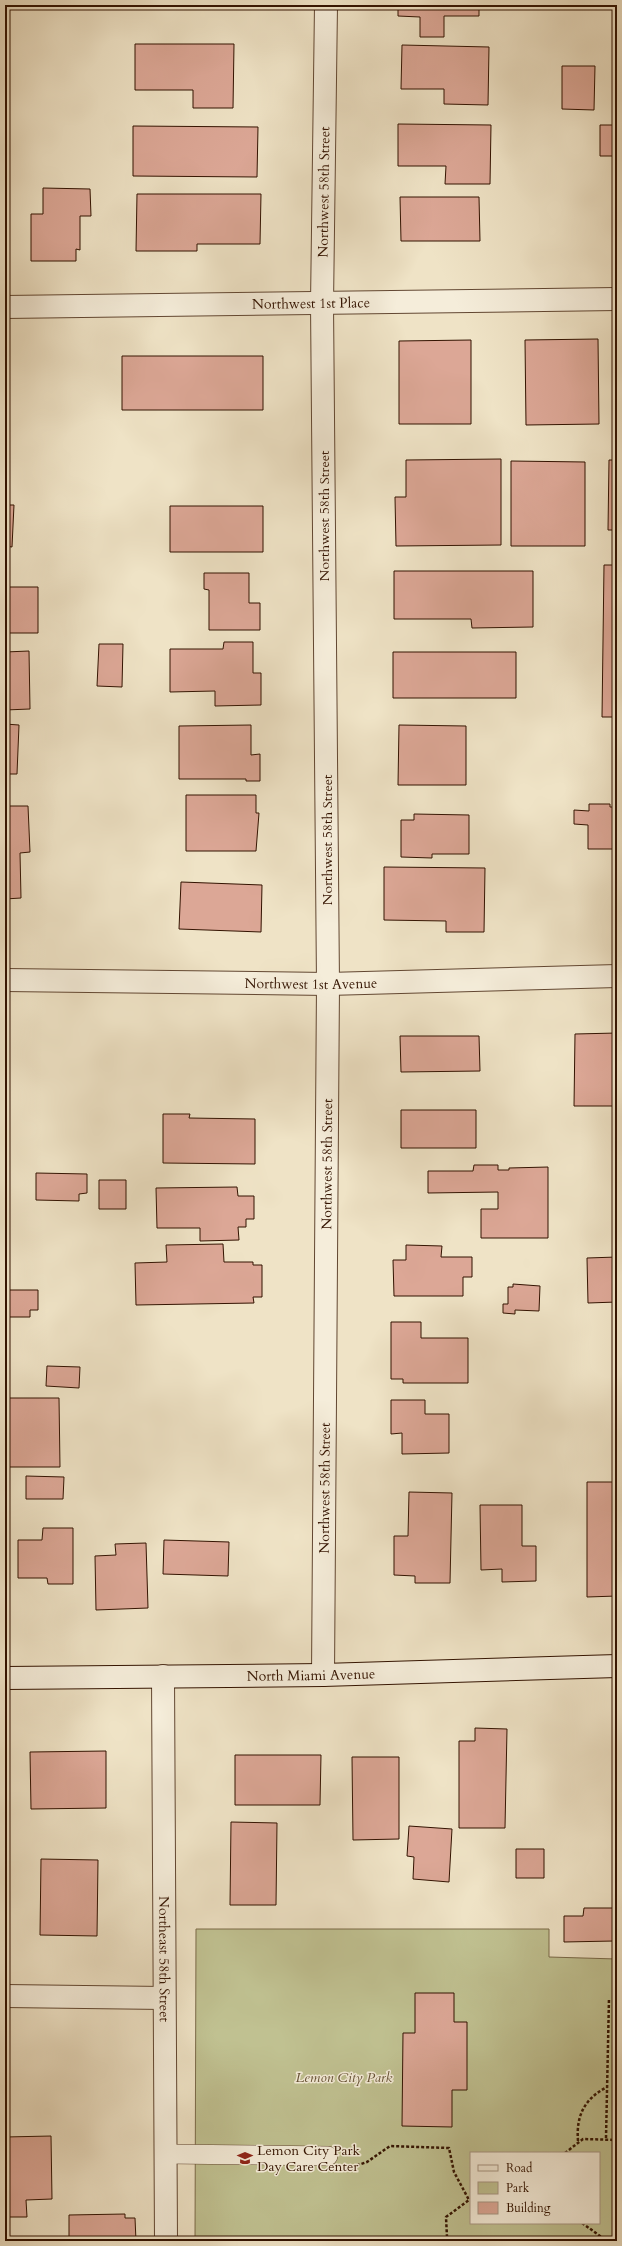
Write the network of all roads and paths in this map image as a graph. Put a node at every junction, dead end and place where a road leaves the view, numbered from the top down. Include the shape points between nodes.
1 (326, 5) edge
2 (617, 299) edge
3 (322, 304) junction
4 (5, 307) edge
5 (617, 976) edge
6 (5, 980) edge
7 (328, 984) junction
8 (617, 1666) edge
9 (323, 1675) junction
10 (163, 1676) junction
11 (5, 1678) edge
12 (5, 1996) edge
13 (164, 1998) junction
14 (609, 1998) dead end
15 (607, 2086) junction
16 (606, 2138) junction
17 (617, 2140) edge
18 (578, 2141) junction
19 (566, 2152) edge
20 (165, 2154) junction
21 (328, 2156) joint
22 (469, 2197) edge
23 (583, 2224) edge
24 (447, 2238) dead end
25 (166, 2241) edge
26 (608, 2241) edge

1 - 3 street, Northwest 58th Street
2 - 3 street, Northwest 1st Place
3 - 4 street, Northwest 1st Place
3 - 7 street, Northwest 58th Street
5 - 7 street, Northwest 1st Avenue
6 - 7 street, Northwest 1st Avenue
7 - 9 street, Northwest 58th Street
8 - 9 street, North Miami Avenue
9 - 10 street, North Miami Avenue
10 - 11 street, North Miami Avenue
10 - 13 street, Northeast 58th Street
12 - 13 street
13 - 20 street, Northeast 58th Street
14 - 15 path
15 - 16 path
15 - 18 path via 587,2101 580,2114
16 - 17 path
16 - 18 path
18 - 19 path
20 - 21 lane
20 - 25 street, Northeast 58th Street
21 - 22 path via 333,2168 347,2170 367,2162 390,2146 449,2148 454,2172
22 - 24 path via 469,2200 446,2217
23 - 26 path

